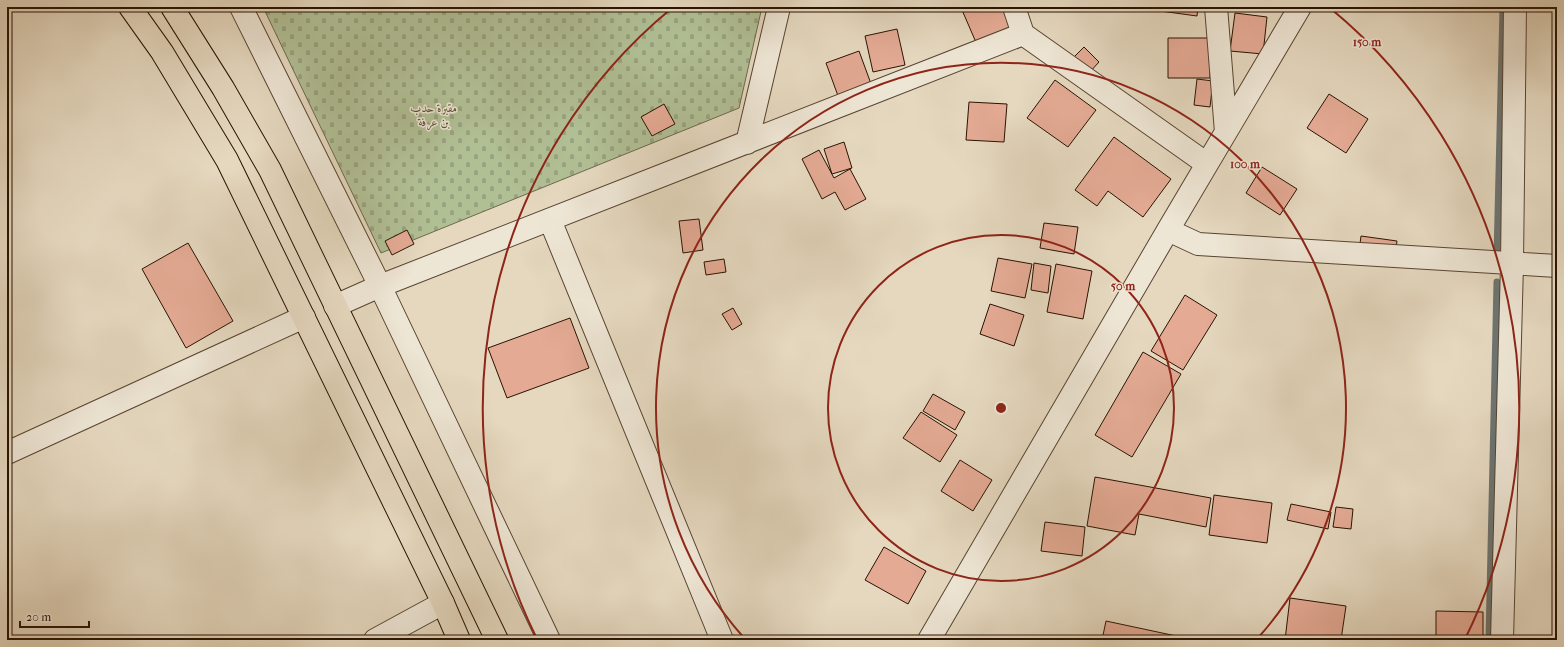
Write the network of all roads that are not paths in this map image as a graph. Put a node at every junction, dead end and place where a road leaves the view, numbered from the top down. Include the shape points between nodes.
1 (130, 7) edge
2 (172, 7) edge
3 (241, 7) edge
4 (779, 7) edge
5 (1014, 7) edge
6 (1216, 7) edge
7 (1300, 7) edge
8 (1515, 7) edge
9 (1024, 34) junction
10 (1226, 132) junction
11 (747, 143) junction
12 (1207, 164) junction
13 (550, 220) junction
14 (1168, 230) junction
15 (1512, 264) junction
16 (1557, 266) edge
17 (380, 286) junction
18 (335, 306) junction
19 (304, 317) junction
20 (7, 453) edge
21 (443, 603) junction
22 (375, 640) edge
23 (459, 640) edge
24 (497, 640) edge
25 (549, 640) edge
26 (722, 640) edge
27 (929, 640) edge
28 (1502, 640) edge

1 - 19 main road via 162,52 227,160
2 - 18 main road via 270,170
3 - 17 street
4 - 11 street
5 - 9 street
6 - 10 street
7 - 10 street
8 - 15 street
9 - 11 street
9 - 12 street
10 - 12 street
11 - 13 street
12 - 14 street
13 - 17 street
13 - 26 street
14 - 15 street via 1198,244
14 - 27 street
15 - 16 street
15 - 28 street
17 - 18 street
17 - 25 street
18 - 24 main road
19 - 20 street
19 - 21 main road
21 - 22 street
21 - 23 main road

